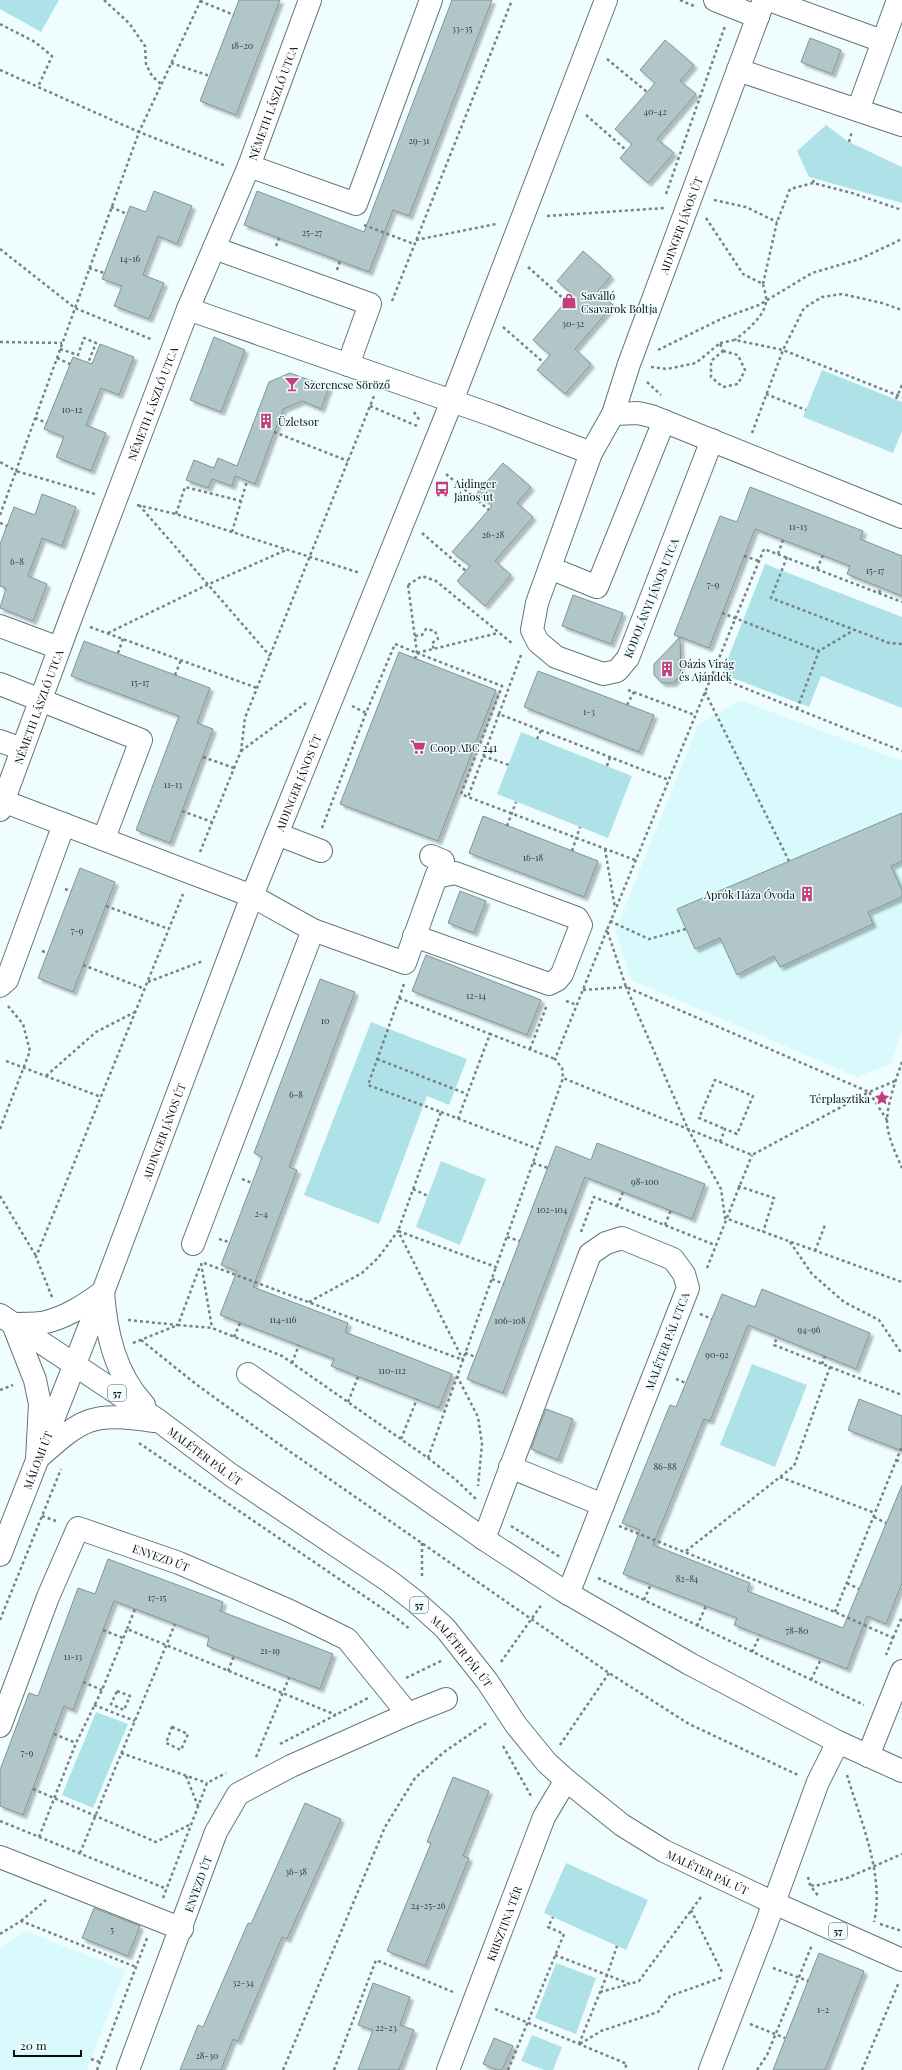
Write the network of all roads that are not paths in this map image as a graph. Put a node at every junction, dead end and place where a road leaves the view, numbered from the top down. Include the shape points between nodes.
1 (310, 0) edge
2 (431, 0) edge
3 (606, 0) edge
4 (898, 0) edge
5 (707, 4) edge
6 (763, 6) edge
7 (882, 41) junction
8 (738, 70) junction
9 (858, 110) junction
10 (902, 125) edge
11 (247, 170) junction
12 (214, 248) junction
13 (188, 309) junction
14 (348, 364) junction
15 (452, 401) junction
16 (664, 410) junction
17 (613, 414) junction
18 (712, 440) junction
19 (591, 453) junction
20 (902, 517) edge
21 (550, 568) junction
22 (0, 626) edge
23 (538, 642) joint
24 (59, 648) junction
25 (0, 684) edge
26 (40, 700) junction
27 (0, 741) edge
28 (22, 749) junction
29 (2, 805) edge
30 (64, 824) junction
31 (104, 838) junction
32 (286, 838) junction
33 (321, 851) dead end
34 (431, 856) dead end
35 (436, 877) junction
36 (252, 896) junction
37 (313, 930) junction
38 (414, 936) junction
39 (2, 994) edge
40 (199, 1254) road end
41 (103, 1292) junction
42 (7, 1320) edge
43 (75, 1366) junction
44 (248, 1374) dead end
45 (159, 1421) junction
46 (37, 1459) junction
47 (510, 1468) junction
48 (603, 1505) junction
49 (484, 1539) junction
50 (0, 1555) edge
51 (561, 1590) junction
52 (902, 1671) edge
53 (446, 1699) dead end
54 (408, 1714) junction
55 (0, 1726) edge
56 (843, 1744) junction
57 (868, 1756) junction
58 (902, 1771) edge
59 (566, 1780) junction
60 (0, 1857) edge
61 (774, 1903) junction
62 (182, 1929) junction
63 (901, 1970) edge
64 (128, 2070) edge
65 (448, 2070) edge
66 (710, 2070) edge

1 - 11 street, NÉMETH LÁSZLÓ UTCA
2 - 11 street via 356,204
3 - 15 street, AIDINGER JÁNOS ÚT
4 - 7 street
5 - 6 street
6 - 7 street
6 - 8 street, AIDINGER JÁNOS ÚT
7 - 9 street
8 - 9 street
8 - 17 street, AIDINGER JÁNOS ÚT
9 - 10 street
11 - 12 street, NÉMETH LÁSZLÓ UTCA
12 - 13 street, NÉMETH LÁSZLÓ UTCA
12 - 14 street via 370,304
13 - 14 street
13 - 24 street, NÉMETH LÁSZLÓ UTCA
14 - 15 street
15 - 19 street
15 - 32 street, AIDINGER JÁNOS ÚT
16 - 17 street
16 - 18 street
16 - 21 street via 597,587
17 - 19 street, AIDINGER JÁNOS ÚT
18 - 20 street
18 - 23 street, KODOLÁNYI JÁNOS UTCA via 628,658 617,671 603,674 556,657
19 - 21 street, AIDINGER JÁNOS ÚT
21 - 23 street, AIDINGER JÁNOS ÚT via 537,603 532,630
22 - 24 street
24 - 26 street, NÉMETH LÁSZLÓ UTCA
25 - 26 street
26 - 28 street, NÉMETH LÁSZLÓ UTCA
26 - 31 street via 140,740
27 - 28 street
28 - 29 street, NÉMETH LÁSZLÓ UTCA
29 - 30 street
30 - 31 street
30 - 39 street
31 - 36 street
32 - 33 street
32 - 36 street, AIDINGER JÁNOS ÚT
34 - 35 street via 443,861
35 - 38 street
35 - 38 street via 455,873 577,918 581,925 562,974 549,984
36 - 37 street
36 - 41 street, AIDINGER JÁNOS ÚT
37 - 38 street via 405,963
37 - 40 street
41 - 42 street via 80,1308 42,1323
41 - 43 street, AIDINGER JÁNOS ÚT
41 - 45 street via 105,1323 117,1362 133,1393
42 - 43 street, MALÉTER PÁL ÚT / 57
42 - 46 street via 35,1380 40,1404
43 - 45 street, MALÉTER PÁL ÚT / 57
43 - 46 street, MÁLOMI ÚT
44 - 49 street
45 - 46 street via 120,1416 88,1420
45 - 59 street, MALÉTER PÁL ÚT / 57 via 231,1474 389,1581 445,1628 516,1725 547,1763
46 - 50 street, MÁLOMI ÚT
47 - 48 street
47 - 48 street, MALÉTER PÁL UTCA via 590,1254 606,1242 622,1238 646,1246 673,1259 684,1274 688,1288
47 - 49 street, MALÉTER PÁL UTCA
48 - 51 street, MALÉTER PÁL UTCA
49 - 51 street
51 - 56 street via 690,1664
52 - 57 street
53 - 54 street, ENYEZD ÚT
54 - 55 street, ENYEZD ÚT via 347,1639 290,1611 179,1563 78,1528 48,1597
54 - 62 street, ENYEZD ÚT via 290,1766 238,1794 216,1832
56 - 57 street
56 - 61 street via 818,1782
57 - 58 street
59 - 61 street, MALÉTER PÁL ÚT / 57 via 622,1825 664,1851
59 - 65 street, KRISZTINA TÉR via 544,1817
60 - 62 street
61 - 63 street, MALÉTER PÁL ÚT / 57
61 - 66 street
62 - 64 street, ENYEZD ÚT

